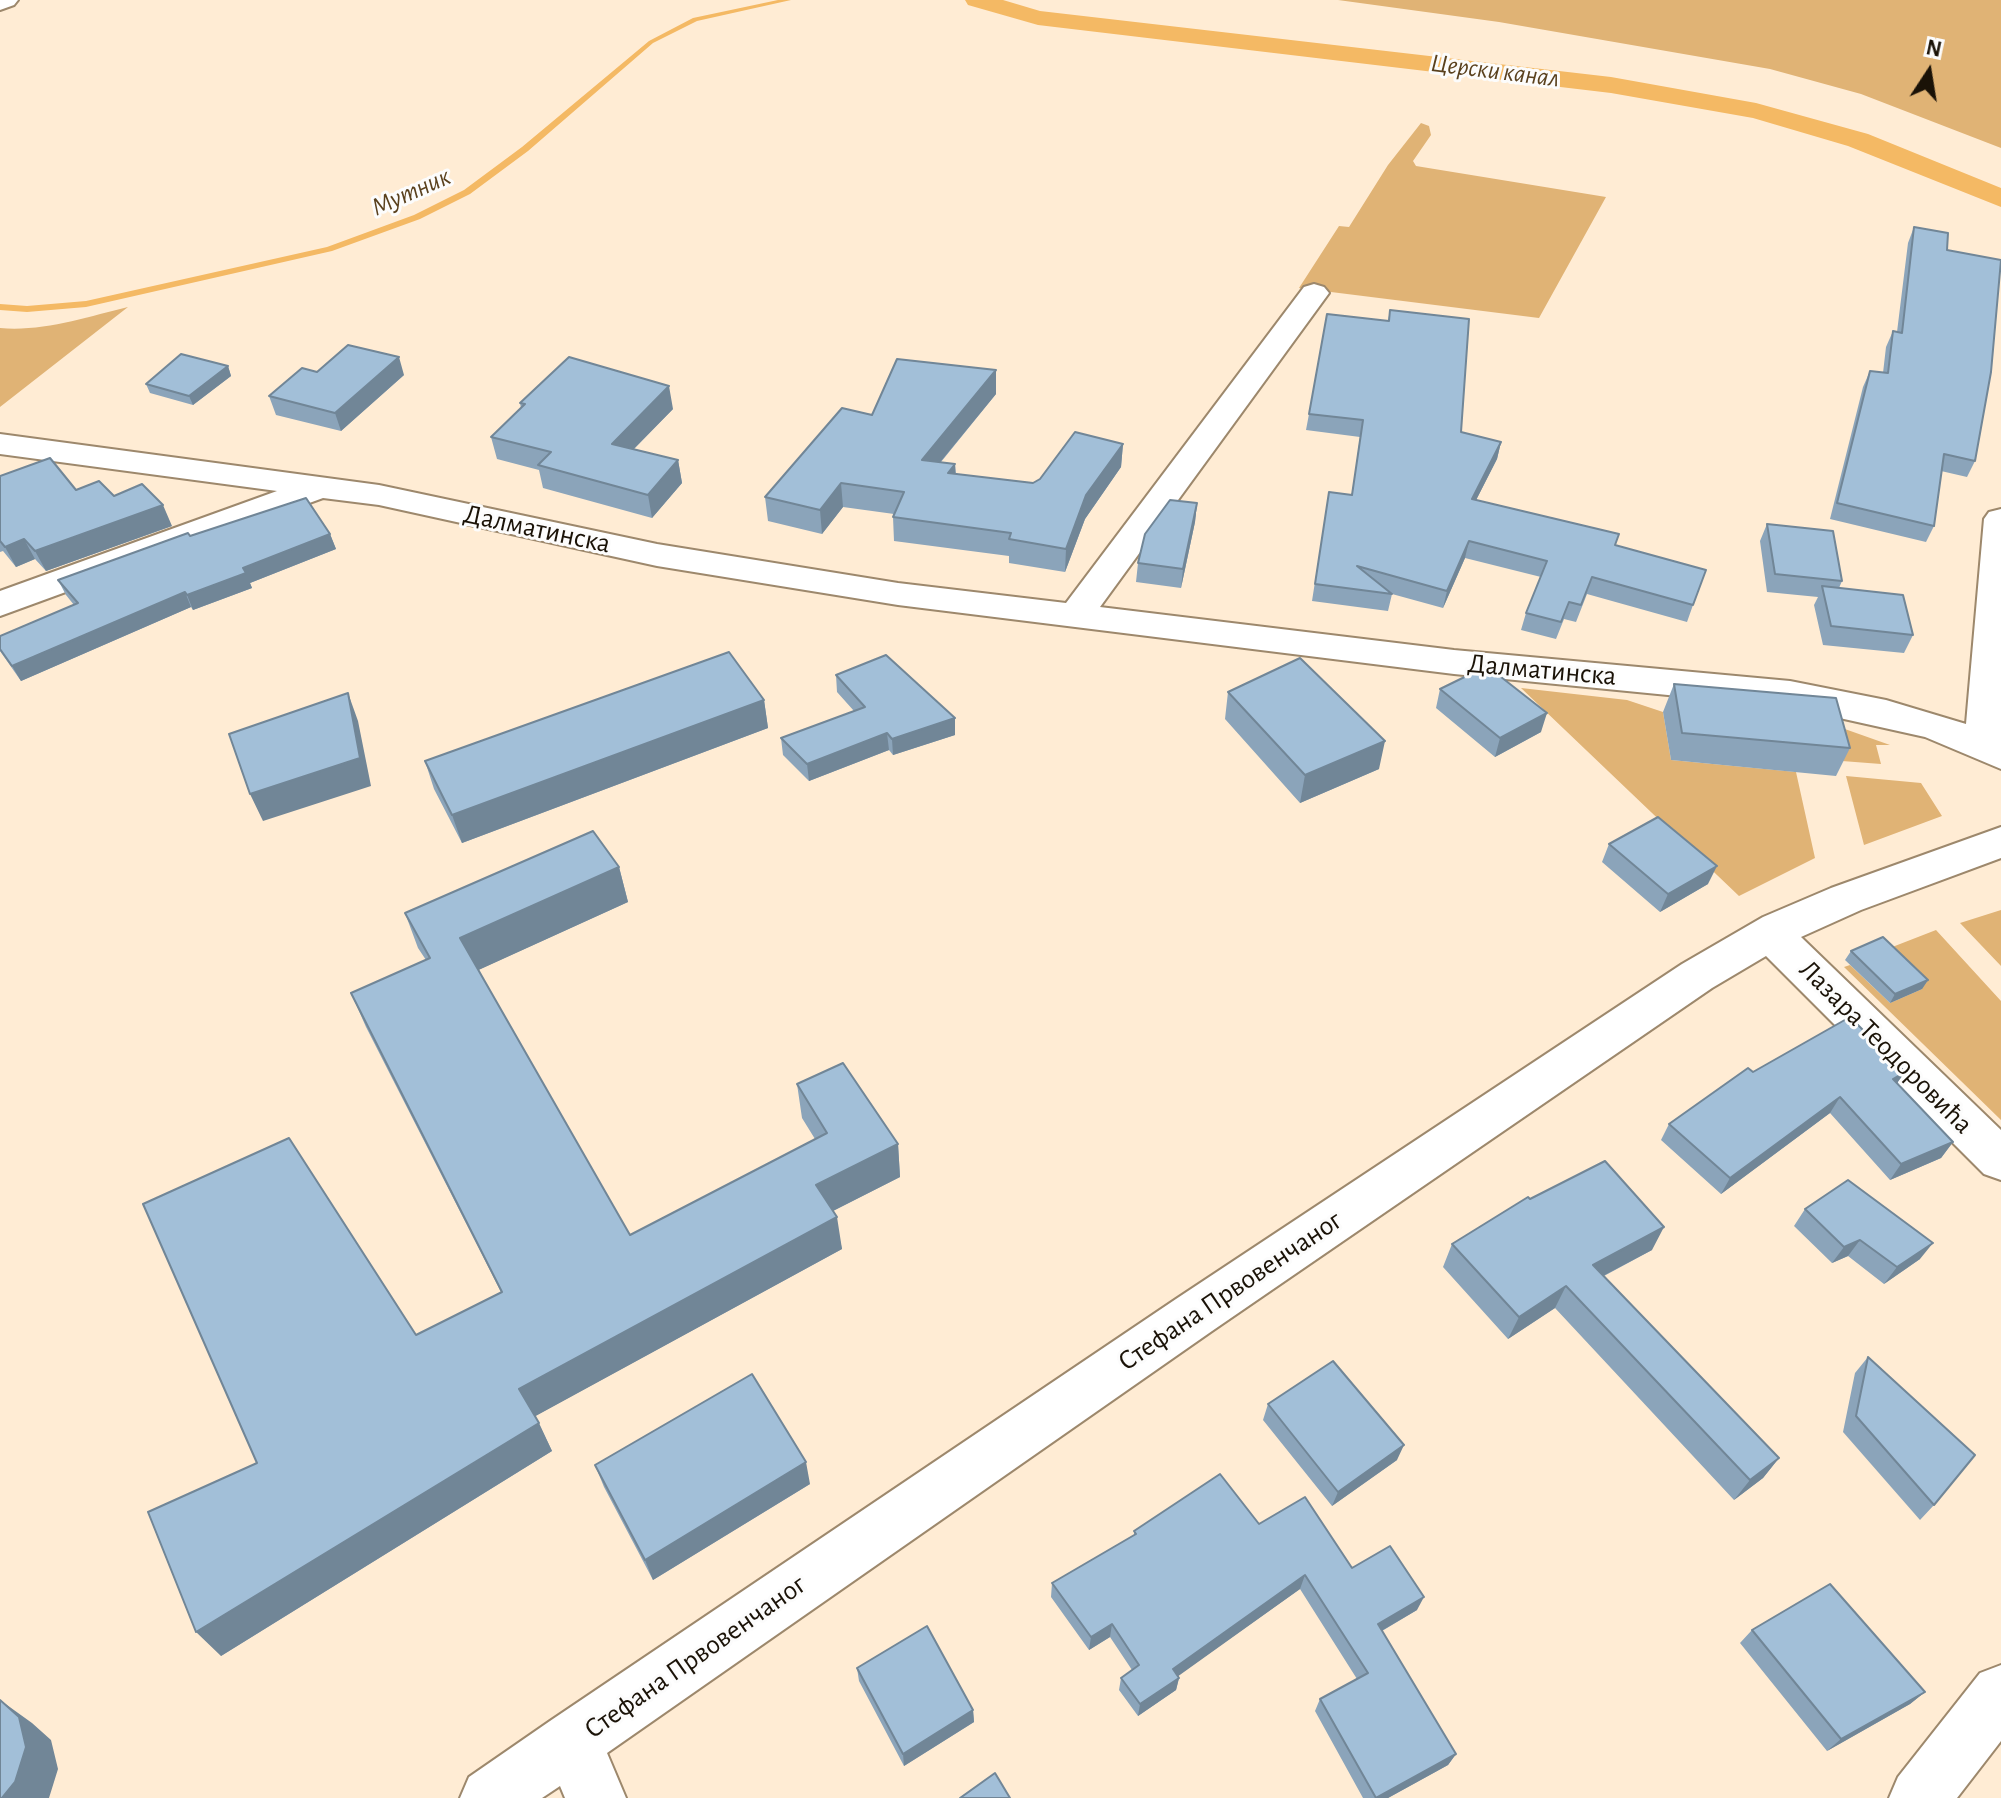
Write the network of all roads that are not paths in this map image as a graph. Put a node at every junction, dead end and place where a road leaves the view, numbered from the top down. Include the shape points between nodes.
1 (6, 0) edge
2 (0, 3) edge
3 (1314, 293) dead end
4 (0, 444) edge
5 (319, 487) junction
6 (2001, 519) edge
7 (0, 604) edge
8 (1075, 616) junction
9 (1992, 751) edge
10 (2001, 842) edge
11 (1771, 934) junction
12 (2001, 1160) edge
13 (1993, 1721) edge
14 (571, 1742) junction
15 (490, 1798) edge
16 (596, 1798) edge
17 (1919, 1798) edge

1 - 2 street
3 - 8 street
4 - 5 street, Далматинска
5 - 7 street
5 - 8 street, Далматинска via 657,555
6 - 9 street
8 - 9 street, Далматинска via 1454,662 1790,694 1886,713
10 - 11 street, Стефана Првовенчаног via 1846,899
11 - 12 street, Лазара Теодоровића
11 - 14 street, Стефана Првовенчаног via 1697,976
13 - 17 street
14 - 15 street, Стефана Првовенчаног
14 - 16 street

